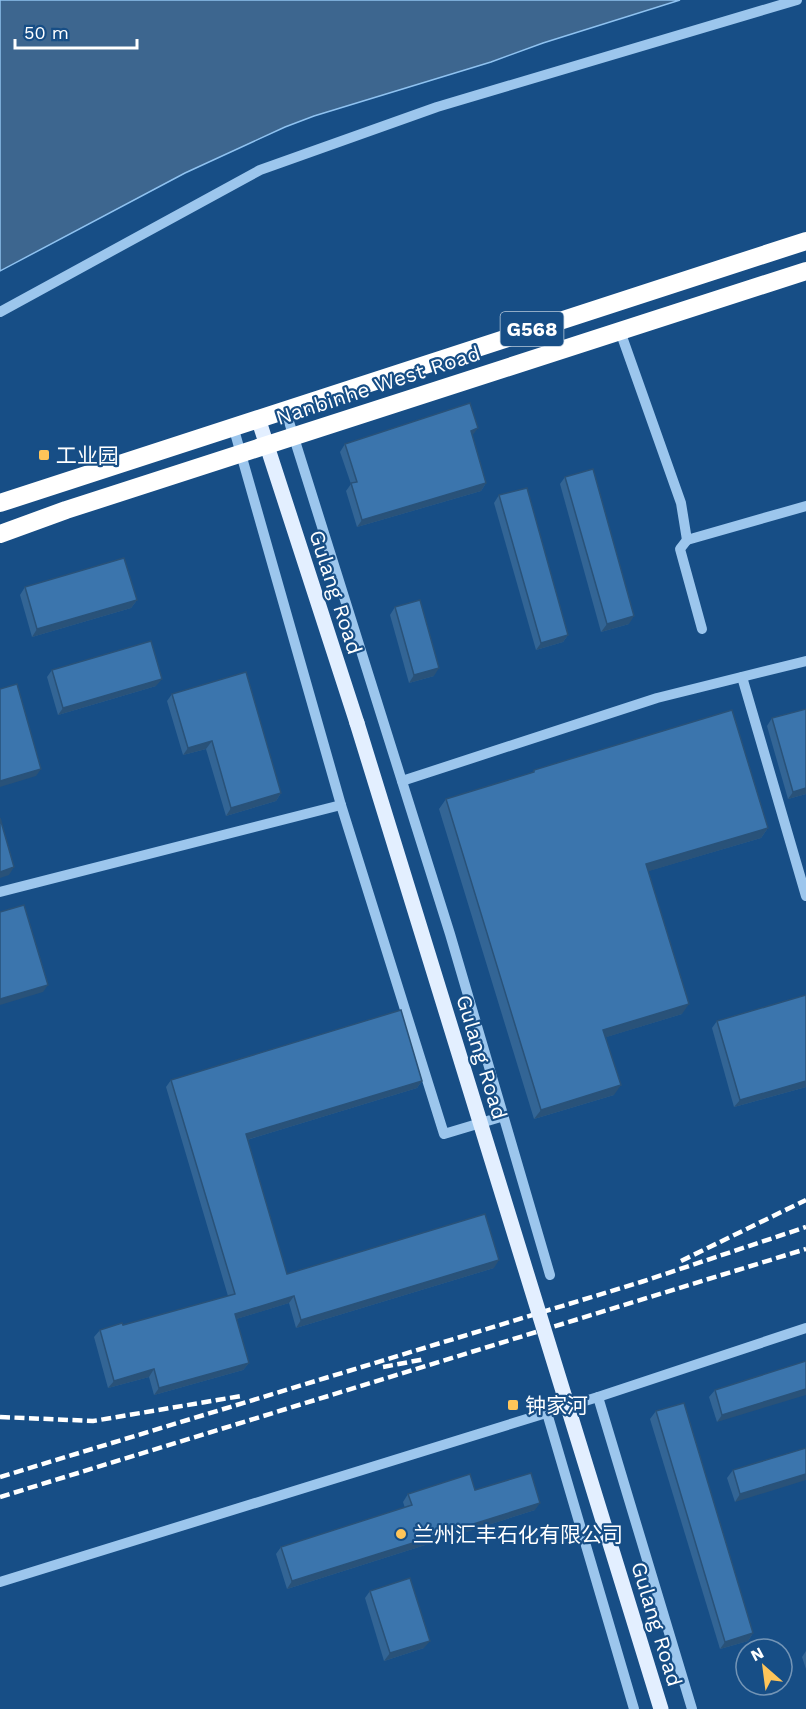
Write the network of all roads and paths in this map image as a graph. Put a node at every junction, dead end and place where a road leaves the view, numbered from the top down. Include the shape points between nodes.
1 (797, 0) edge
2 (806, 241) edge
3 (806, 271) edge
4 (0, 312) edge
5 (620, 331) junction
6 (285, 409) junction
7 (258, 418) junction
8 (233, 426) junction
9 (293, 436) junction
10 (266, 445) junction
11 (241, 453) junction
12 (0, 503) edge
13 (806, 506) edge
14 (0, 534) edge
15 (687, 540) junction
16 (702, 630) dead end
17 (806, 661) edge
18 (742, 677) junction
19 (402, 781) junction
20 (341, 805) junction
21 (0, 892) edge
22 (806, 896) edge
23 (504, 1116) junction
24 (550, 1275) dead end
25 (806, 1328) edge
26 (598, 1397) junction
27 (547, 1413) junction
28 (0, 1582) edge
29 (634, 1709) edge
30 (661, 1709) edge
31 (692, 1709) edge

1 - 4 street via 437,107 260,170
2 - 6 highway, Nanbinhe West Road / G568
3 - 5 highway, Nanbinhe West Road / G568
5 - 9 highway, Nanbinhe West Road / G568
5 - 15 street via 681,503
6 - 7 highway, Nanbinhe West Road / G568
6 - 9 street
7 - 8 highway, Nanbinhe West Road / G568
7 - 10 main road, Gulang Road
8 - 11 street
8 - 12 highway, Nanbinhe West Road / G568
9 - 10 highway, Nanbinhe West Road / G568
9 - 19 street
10 - 11 highway, Nanbinhe West Road / G568
10 - 30 main road, Gulang Road, bridge via 357,723
11 - 14 highway, Nanbinhe West Road / G568
11 - 20 street
13 - 15 street
15 - 16 street via 680,549
17 - 18 street
18 - 19 street via 657,698
18 - 22 street
19 - 23 street
20 - 21 street
20 - 23 street via 444,1134
23 - 24 street
25 - 26 street
26 - 27 street
26 - 31 street, Gulang Road
27 - 28 street
27 - 29 street

